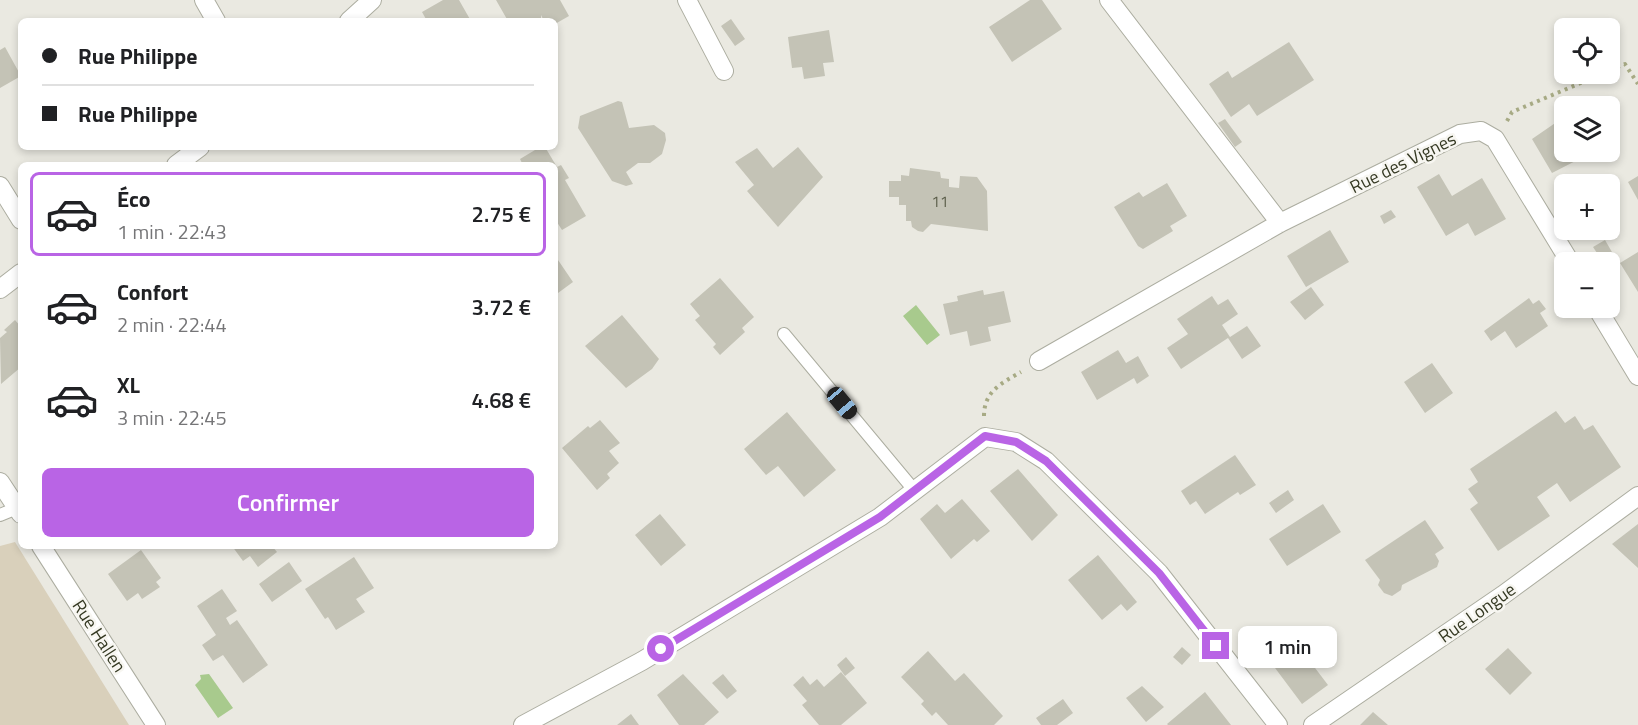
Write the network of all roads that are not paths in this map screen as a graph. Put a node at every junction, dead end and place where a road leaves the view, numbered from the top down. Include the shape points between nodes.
1 (204, 0) edge
2 (372, 0) edge
3 (687, 0) edge
4 (1109, 0) edge
5 (214, 18) edge
6 (351, 18) edge
7 (724, 71) dead end
8 (196, 150) edge
9 (180, 162) edge
10 (0, 186) edge
11 (18, 215) edge
12 (1280, 223) junction
13 (1564, 252) edge
14 (18, 275) edge
15 (0, 289) edge
16 (1603, 318) edge
17 (784, 333) dead end
18 (1039, 361) road end
19 (1638, 376) edge
20 (0, 482) edge
21 (914, 490) junction
22 (1638, 496) edge
23 (13, 512) edge
24 (43, 549) edge
25 (156, 725) edge
26 (524, 725) edge
27 (1278, 725) edge
28 (1313, 725) edge

1 - 5 street
2 - 6 street
3 - 7 street
4 - 12 street
8 - 9 street
10 - 11 street
12 - 13 street, Rue des Vignes via 1460,134 1481,131 1495,139
12 - 18 street, Rue des Vignes
14 - 15 street
16 - 19 street
17 - 21 lane
20 - 23 street
21 - 26 street via 880,517 642,661
21 - 27 street via 985,436 1016,442 1046,461 1159,573
22 - 28 street, Rue Longue via 1503,596
24 - 25 street, Rue Hallen

